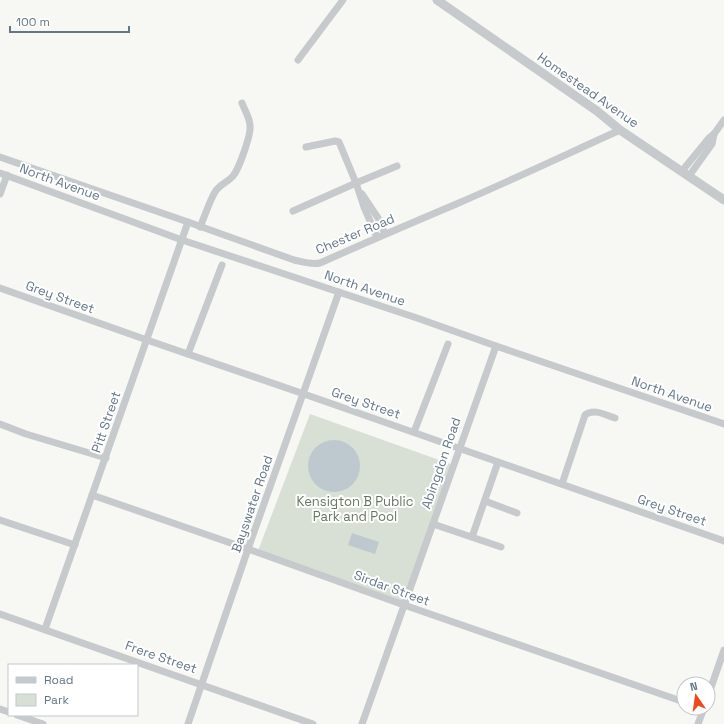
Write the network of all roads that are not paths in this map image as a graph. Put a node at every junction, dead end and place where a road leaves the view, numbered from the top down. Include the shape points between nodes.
1 (343, 0) edge
2 (437, 0) edge
3 (298, 60) dead end
4 (242, 103) dead end
5 (724, 120) edge
6 (620, 130) junction
7 (306, 147) dead end
8 (0, 157) edge
9 (397, 166) dead end
10 (3, 174) edge
11 (686, 174) junction
12 (357, 185) junction
13 (0, 194) edge
14 (724, 200) edge
15 (293, 211) dead end
16 (188, 222) junction
17 (200, 227) junction
18 (385, 234) junction
19 (377, 237) junction
20 (182, 240) junction
21 (222, 265) dead end
22 (0, 288) edge
23 (339, 292) junction
24 (147, 340) junction
25 (448, 344) dead end
26 (496, 346) junction
27 (188, 354) junction
28 (304, 394) junction
29 (615, 418) dead end
30 (0, 424) edge
31 (724, 424) edge
32 (414, 432) junction
33 (459, 448) junction
34 (106, 458) junction
35 (498, 462) junction
36 (562, 484) junction
37 (92, 495) junction
38 (485, 501) junction
39 (517, 513) dead end
40 (0, 520) edge
41 (433, 524) junction
42 (472, 537) junction
43 (724, 541) edge
44 (75, 545) junction
45 (501, 547) dead end
46 (248, 549) junction
47 (404, 605) junction
48 (0, 614) edge
49 (45, 630) junction
50 (724, 650) edge
51 (715, 676) edge
52 (202, 684) junction
53 (676, 699) edge
54 (20, 716) edge
55 (43, 724) edge
56 (188, 724) edge
57 (313, 724) edge
58 (362, 724) edge

1 - 3 street
2 - 6 street, Homestead Avenue via 597,111
4 - 17 street via 251,131 238,169 215,191
5 - 11 street
6 - 11 street, Homestead Avenue
6 - 18 street, Chester Road
7 - 12 street via 339,142
8 - 16 street, Chester Road
9 - 12 street
10 - 13 street
10 - 20 street, North Avenue
11 - 14 street, Homestead Avenue
12 - 15 street
12 - 18 street
12 - 19 street
16 - 17 street, Chester Road
16 - 20 street, Pitt Street
17 - 19 street, Chester Road via 310,264 320,263
18 - 19 street, Chester Road
20 - 23 street, North Avenue
20 - 24 street, Pitt Street
21 - 27 street
22 - 24 street, Grey Street
23 - 26 street, North Avenue
23 - 28 street, Bayswater Road
24 - 27 street, Grey Street
24 - 34 street, Pitt Street
25 - 32 street
26 - 31 street, North Avenue
26 - 33 street, Abingdon Road
27 - 28 street, Grey Street
28 - 32 street, Grey Street
28 - 46 street, Bayswater Road
29 - 36 street via 594,411 585,415
30 - 34 street
32 - 33 street, Grey Street
33 - 35 street, Grey Street
33 - 41 street, Abingdon Road
34 - 37 street, Pitt Street
35 - 36 street, Grey Street
35 - 38 street
36 - 43 street, Grey Street
37 - 44 street, Pitt Street
37 - 46 street, Sirdar Street
38 - 39 street
38 - 42 street
40 - 44 street
41 - 42 street
41 - 47 street, Abingdon Road
42 - 45 street
44 - 49 street, Pitt Street
46 - 47 street, Sirdar Street
46 - 52 street, Bayswater Road
47 - 53 street, Sirdar Street
47 - 58 street, Abingdon Road
48 - 49 street, Frere Street
49 - 52 street, Frere Street
50 - 51 street
52 - 56 street, Bayswater Road
52 - 57 street, Frere Street
54 - 55 street

